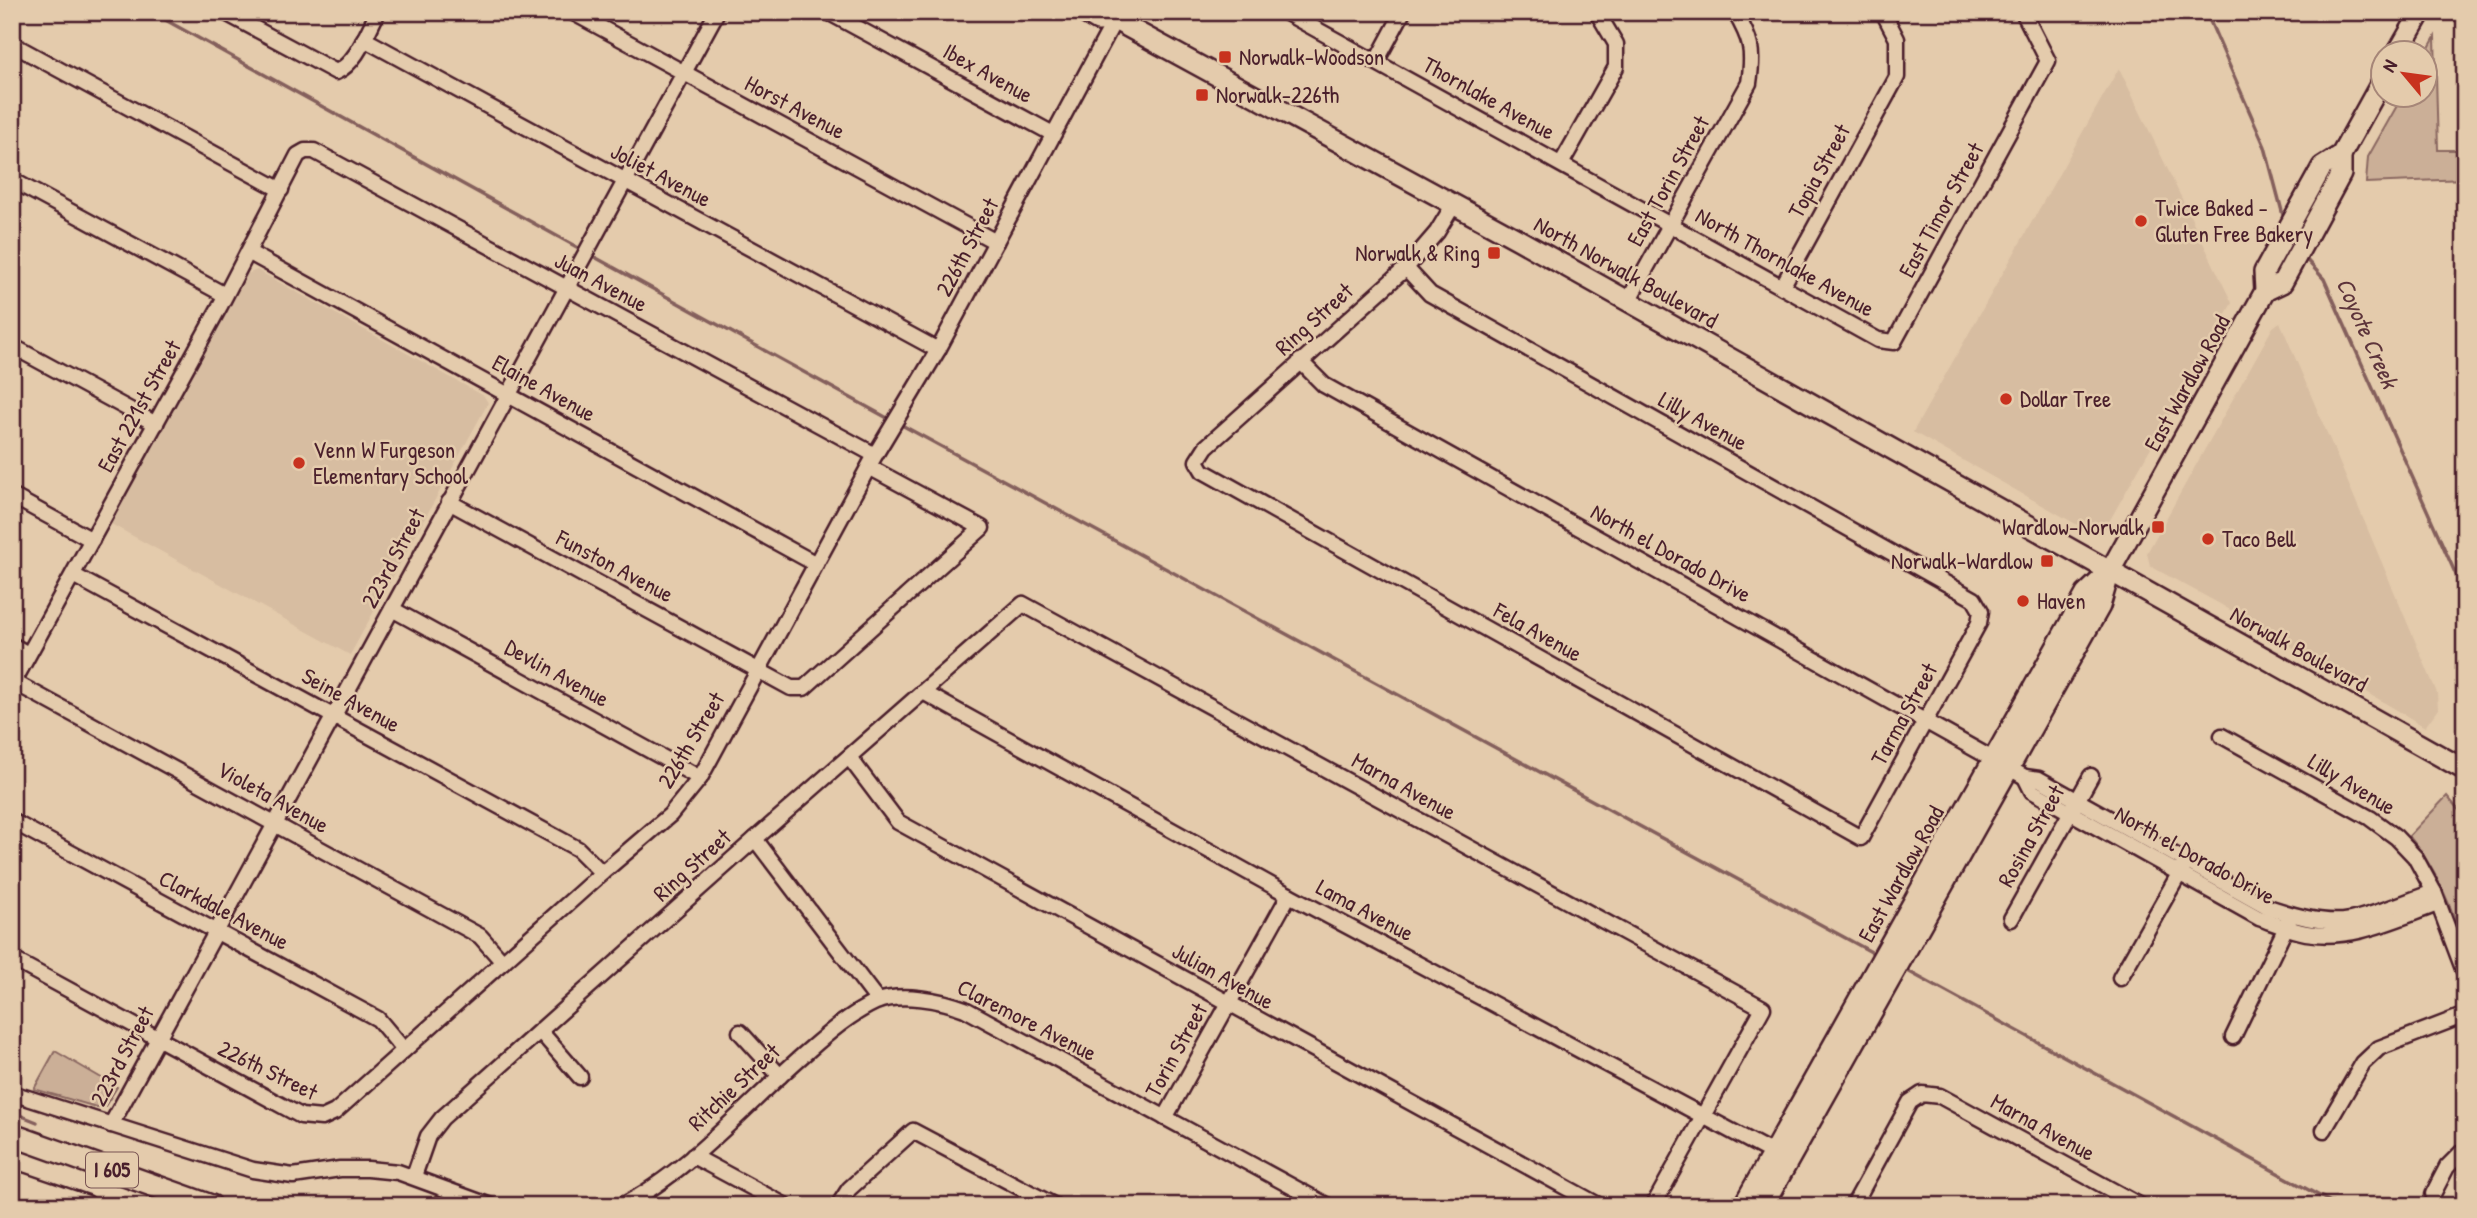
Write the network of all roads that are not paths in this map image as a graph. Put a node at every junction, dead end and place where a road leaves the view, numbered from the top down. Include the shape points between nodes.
1 (224, 12) edge
2 (378, 12) edge
3 (572, 12) edge
4 (717, 12) edge
5 (828, 12) edge
6 (1083, 12) edge
7 (1285, 12) edge
8 (1403, 12) edge
9 (1597, 12) edge
10 (1735, 12) edge
11 (1883, 12) edge
12 (2023, 12) edge
13 (2421, 12) edge
14 (1115, 15) edge
15 (2406, 38) edge
16 (364, 39) junction
17 (12, 44) edge
18 (1377, 62) junction
19 (683, 73) junction
20 (2368, 106) edge
21 (1053, 134) junction
22 (305, 151) joint
23 (1561, 164) junction
24 (12, 180) edge
25 (624, 181) junction
26 (281, 190) junction
27 (1454, 204) junction
28 (1670, 224) junction
29 (996, 242) junction
30 (248, 252) junction
31 (1406, 268) junction
32 (1782, 287) junction
33 (566, 289) junction
34 (225, 295) junction
35 (1628, 301) junction
36 (1878, 340) joint
37 (12, 346) edge
38 (938, 349) junction
39 (1300, 361) junction
40 (508, 393) junction
41 (156, 424) junction
42 (872, 461) junction
43 (1197, 461) joint
44 (12, 496) edge
45 (449, 502) junction
46 (92, 540) junction
47 (816, 564) junction
48 (2110, 571) junction
49 (73, 575) junction
50 (1023, 604) joint
51 (392, 609) junction
52 (1981, 611) joint
53 (12, 645) edge
54 (28, 654) junction
55 (758, 670) junction
56 (13, 683) edge
57 (923, 692) junction
58 (333, 717) junction
59 (1926, 721) junction
60 (2222, 736) dead end
61 (849, 757) junction
62 (2009, 768) junction
63 (2465, 770) edge
64 (2091, 776) dead end
65 (701, 778) junction
66 (2074, 806) junction
67 (12, 821) edge
68 (274, 824) junction
69 (1861, 838) joint
70 (755, 839) junction
71 (2183, 868) junction
72 (601, 873) junction
73 (1289, 895) junction
74 (2436, 898) junction
75 (2358, 917) junction
76 (2011, 919) dead end
77 (2289, 921) junction
78 (216, 931) junction
79 (2364, 931) junction
80 (12, 959) edge
81 (503, 962) junction
82 (2465, 974) edge
83 (2120, 978) dead end
84 (878, 1001) junction
85 (1228, 1004) junction
86 (2465, 1015) edge
87 (540, 1031) junction
88 (740, 1032) dead end
89 (2233, 1037) dead end
90 (158, 1038) junction
91 (404, 1049) junction
92 (780, 1076) junction
93 (580, 1077) dead end
94 (12, 1093) edge
95 (1701, 1117) junction
96 (1165, 1118) junction
97 (111, 1125) junction
98 (2324, 1130) dead end
99 (12, 1135) edge
100 (2465, 1149) edge
101 (693, 1156) junction
102 (1780, 1157) junction
103 (414, 1176) junction
104 (12, 1181) edge
105 (2433, 1194) dead end
106 (776, 1204) edge
107 (1857, 1204) edge
108 (85, 1206) edge
109 (211, 1206) edge
110 (491, 1206) edge
111 (621, 1206) edge
112 (838, 1206) edge
113 (1055, 1206) edge
114 (1328, 1206) edge
115 (1600, 1206) edge
116 (1653, 1206) edge
117 (1743, 1206) edge
118 (1763, 1206) edge
119 (2141, 1206) edge

1 - 16 street via 335,72 353,57
2 - 16 street
3 - 19 street, Horst Avenue
4 - 19 street, 223rd Street
5 - 21 street, Ibex Avenue
6 - 14 main road via 1098,21
7 - 18 street, Thornlake Avenue
8 - 18 street
9 - 23 street via 1616,44 1616,67
10 - 28 street, East Torin Street via 1749,38 1749,83
11 - 32 street, Topia Street via 1896,39 1897,77
12 - 36 street, East Timor Street via 2048,61 1894,342
13 - 15 main road
14 - 21 street, 226th Street
14 - 27 main road, North Norwalk Boulevard
16 - 25 street, Joliet Avenue
17 - 26 street
18 - 23 street, Thornlake Avenue
19 - 25 street, 223rd Street
19 - 29 street, Horst Avenue
20 - 48 main road, East Wardlow Road via 2341,155 2322,167 2283,237 2264,272 2265,291
21 - 29 street, 226th Street
22 - 26 street, East 221st Street via 298,155
22 - 33 street, Juan Avenue via 314,151
23 - 28 street, Thornlake Avenue
24 - 34 street
25 - 33 street, 223rd Street
25 - 38 street, Joliet Avenue
26 - 30 street, East 221st Street
27 - 31 street, Ring Street
27 - 35 main road, North Norwalk Boulevard
28 - 32 street, North Thornlake Avenue
28 - 35 street, East Torin Street
29 - 38 street, 226th Street
30 - 34 street, East 221st Street
30 - 40 street, Elaine Avenue
31 - 39 street, Ring Street
31 - 52 street, Lilly Avenue via 1430,294 1974,599
32 - 36 street, North Thornlake Avenue
33 - 40 street, 223rd Street
33 - 42 street, Juan Avenue
34 - 41 street, East 221st Street
35 - 48 main road, North Norwalk Boulevard
37 - 41 street
38 - 42 street, 226th Street
39 - 43 street, Ring Street via 1206,447
39 - 59 street, North el Dorado Drive via 1324,385
40 - 45 street, 223rd Street
40 - 47 street, Elaine Avenue
41 - 46 street, East 221st Street
42 - 47 street, 226th Street
42 - 55 street, Juan Avenue via 982,528 804,688 791,688
43 - 69 street, Fela Avenue via 1202,471
44 - 46 street
45 - 51 street, 223rd Street
45 - 55 street, Funston Avenue
46 - 49 street, East 221st Street
47 - 55 street, 226th Street
48 - 62 main road, East Wardlow Road via 2100,606
48 - 63 main road, Norwalk Boulevard
49 - 54 street, East 221st Street
49 - 58 street, Seine Avenue
50 - 57 street, Ring Street
50 - 95 street, Marna Avenue via 1762,1008
51 - 58 street, 223rd Street
51 - 65 street, Devlin Avenue
52 - 59 street, Tarma Street via 1979,623
53 - 54 street
54 - 56 street, East 221st Street
55 - 65 street, 226th Street
56 - 68 street, Violeta Avenue
57 - 61 street, Ring Street
57 - 73 street, Lama Avenue
58 - 68 street, 223rd Street
58 - 72 street, Seine Avenue via 578,849
59 - 62 street, North el Dorado Drive
59 - 69 street, Tarma Street
60 - 74 street, Lilly Avenue via 2370,818 2415,857
61 - 70 street, Ring Street
61 - 85 street, Julian Avenue via 898,822
62 - 66 street, North el Dorado Drive via 2032,791
62 - 102 main road, East Wardlow Road via 1907,933
64 - 66 street, Rosina Street
65 - 72 street, 226th Street via 670,815
66 - 71 street, North el Dorado Drive
66 - 76 street, Rosina Street
67 - 78 street, Clarkdale Avenue
68 - 78 street, 223rd Street
68 - 81 street, Violeta Avenue via 480,936
70 - 84 street
70 - 87 street, Ring Street
71 - 77 street, North el Dorado Drive via 2259,918
71 - 83 street
72 - 81 street, 226th Street
73 - 85 street, Torin Street
73 - 95 street, Lama Avenue
74 - 75 street, North el Dorado Drive
74 - 79 street, North el Dorado Drive
74 - 82 street, Lilly Avenue
75 - 77 street, North el Dorado Drive
75 - 79 street
77 - 79 street, North el Dorado Drive via 2307,933
77 - 89 street
78 - 90 street, 223rd Street
78 - 91 street, Clarkdale Avenue via 378,1019
80 - 90 street, 226th Street
81 - 91 street, 226th Street
84 - 92 street, Ritchie Street via 836,1026
84 - 96 street, Claremore Avenue via 944,1001 965,1009
85 - 96 street, Torin Street
85 - 115 street, Julian Avenue
86 - 98 street via 2379,1048 2363,1063
87 - 93 street
87 - 103 street, Ring Street via 442,1118 428,1136
88 - 92 street
90 - 91 street, 226th Street via 312,1119 335,1112
90 - 97 street, 223rd Street
92 - 101 street, Ritchie Street
94 - 97 street
95 - 102 street, Lama Avenue
95 - 116 street
96 - 114 street, Claremore Avenue
97 - 103 street via 253,1170 293,1176 368,1169
99 - 109 highway, I 605
100 - 105 street
101 - 106 street
101 - 111 street, Ritchie Street
102 - 117 main road, East Wardlow Road
102 - 118 main road, East Wardlow Road
103 - 110 street
104 - 108 highway, I 605
107 - 119 street, Marna Avenue via 1910,1102 1922,1094 1940,1096
112 - 113 street via 849,1189 913,1131

